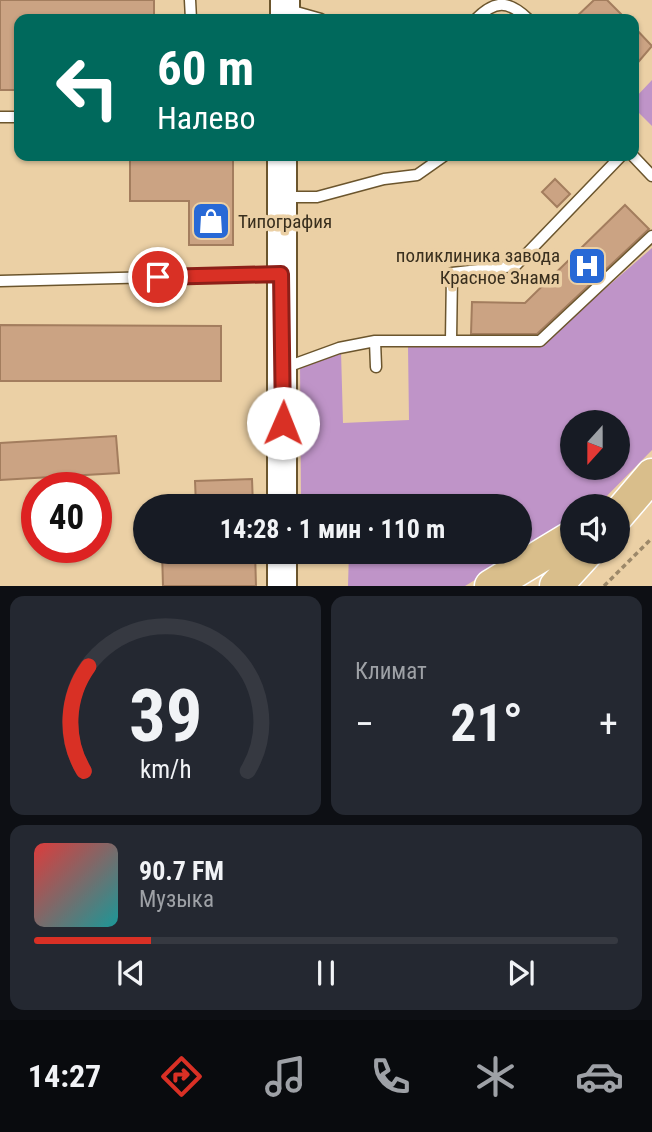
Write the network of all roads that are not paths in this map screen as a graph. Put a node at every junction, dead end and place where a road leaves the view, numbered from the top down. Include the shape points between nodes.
1 (481, 14) edge
2 (523, 14) edge
3 (282, 161) edge
4 (437, 161) edge
5 (616, 161) edge
6 (638, 161) edge
7 (652, 176) edge
8 (281, 197) junction
9 (652, 236) edge
10 (281, 274) junction
11 (0, 281) edge
12 (451, 340) junction
13 (375, 341) junction
14 (376, 367) dead end
15 (284, 368) junction
16 (650, 478) edge
17 (282, 494) edge
18 (630, 494) edge
19 (630, 501) edge
20 (560, 544) edge
21 (282, 564) edge
22 (576, 564) edge
23 (282, 586) edge
24 (491, 586) edge
25 (556, 586) edge

1 - 2 lane via 502,3
3 - 8 street
4 - 8 lane via 417,175 317,198
5 - 12 lane via 515,266 452,273
6 - 7 lane
8 - 10 street
9 - 12 lane via 540,341
10 - 11 lane
10 - 15 street
12 - 13 lane
13 - 14 lane
13 - 15 lane via 339,348
15 - 17 street
16 - 18 main road
16 - 19 main road
20 - 24 main road
21 - 23 street
22 - 25 main road

